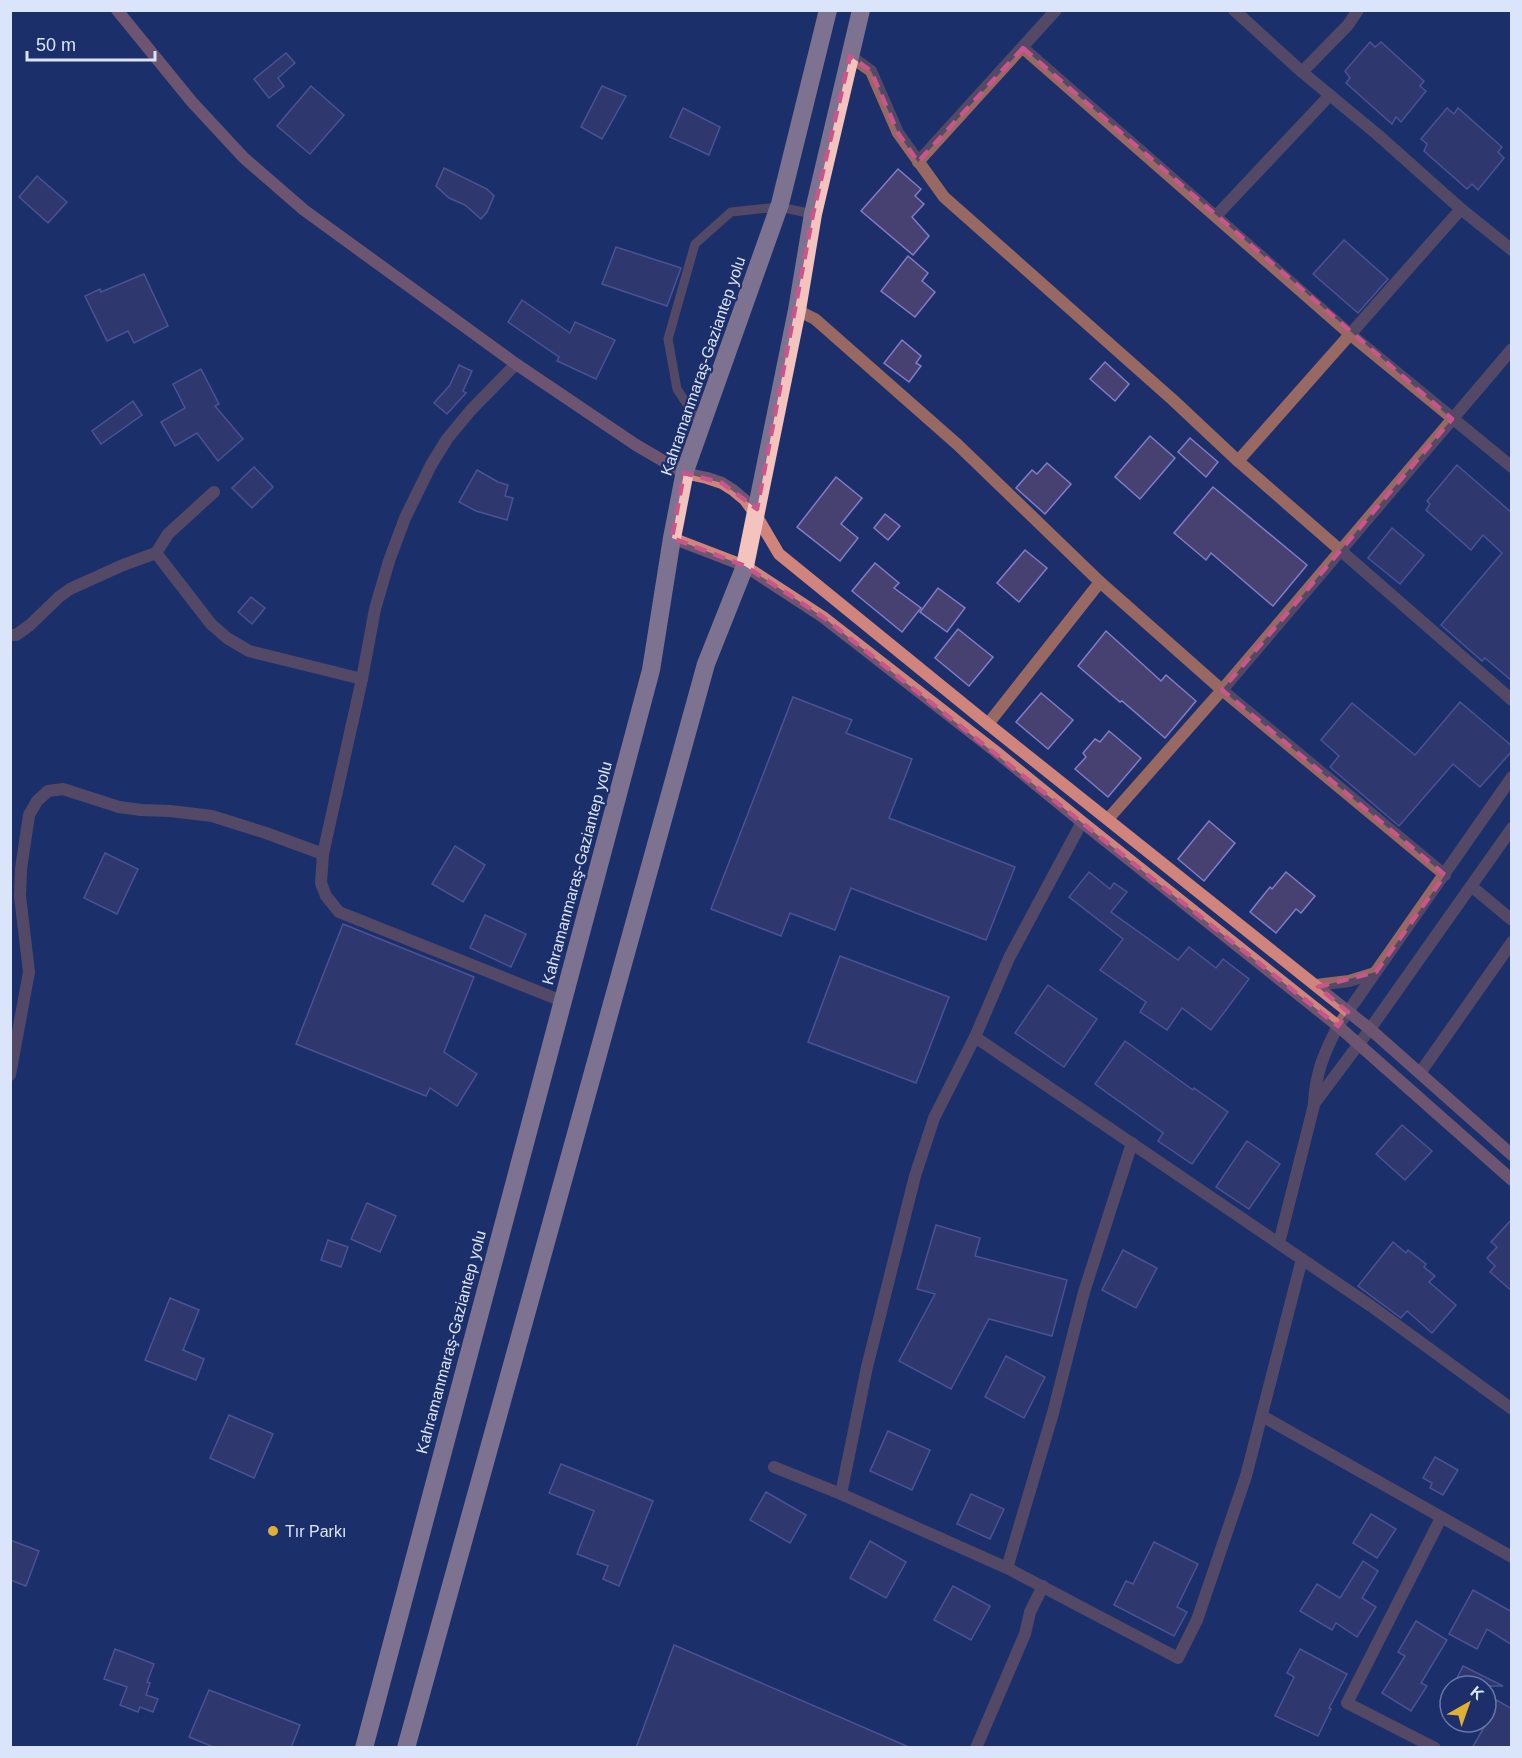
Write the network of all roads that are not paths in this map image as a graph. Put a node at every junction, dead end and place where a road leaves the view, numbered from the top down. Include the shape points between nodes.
1 (117, 10) edge
2 (828, 10) edge
3 (861, 10) edge
4 (1056, 10) edge
5 (1234, 10) edge
6 (1358, 10) edge
7 (1023, 48) junction
8 (850, 56) junction
9 (1302, 72) junction
10 (1330, 95) junction
11 (918, 162) junction
12 (779, 207) junction
13 (1461, 209) junction
14 (813, 214) junction
15 (1216, 216) junction
16 (1512, 250) edge
17 (797, 310) junction
18 (1351, 335) junction
19 (1512, 349) edge
20 (516, 364) junction
21 (1452, 419) junction
22 (701, 426) junction
23 (1238, 461) junction
24 (1512, 467) edge
25 (684, 474) junction
26 (214, 492) dead end
27 (756, 514) junction
28 (672, 538) junction
29 (1340, 549) junction
30 (156, 553) junction
31 (745, 566) junction
32 (1100, 582) junction
33 (10, 635) edge
34 (362, 679) junction
35 (1222, 690) junction
36 (954, 696) junction
37 (1512, 700) edge
38 (942, 710) junction
39 (988, 724) junction
40 (1512, 777) edge
41 (1108, 819) junction
42 (1082, 822) junction
43 (1512, 828) edge
44 (323, 854) junction
45 (1445, 875) junction
46 (1471, 886) junction
47 (1512, 920) edge
48 (1512, 942) edge
49 (1376, 972) junction
50 (1316, 986) junction
51 (562, 1001) junction
52 (1348, 1012) junction
53 (1338, 1026) junction
54 (1370, 1029) junction
55 (975, 1037) junction
56 (1359, 1044) junction
57 (1420, 1073) junction
58 (10, 1075) edge
59 (1314, 1105) junction
60 (1132, 1143) junction
61 (1512, 1155) edge
62 (1512, 1180) edge
63 (1279, 1243) junction
64 (1302, 1259) junction
65 (1512, 1409) edge
66 (1262, 1416) junction
67 (774, 1467) dead end
68 (841, 1494) junction
69 (1441, 1518) junction
70 (1512, 1557) edge
71 (1007, 1568) junction
72 (1043, 1586) junction
73 (364, 1748) edge
74 (406, 1748) edge
75 (976, 1748) edge
76 (1435, 1748) edge

1 - 20 street via 244,158 304,210
2 - 12 highway, Kahramanmaraş-Gaziantep yolu
3 - 8 highway
4 - 7 street
5 - 9 street
6 - 9 street
7 - 11 street
7 - 15 street
8 - 11 street via 871,71 898,133
8 - 14 highway
9 - 10 street
10 - 13 street
10 - 15 street
11 - 23 street via 944,197
12 - 14 lane
12 - 22 highway, Kahramanmaraş-Gaziantep yolu
12 - 22 lane via 731,212 695,244 668,339 677,389
13 - 16 street
13 - 18 street
14 - 17 highway
15 - 18 street
17 - 27 highway
17 - 32 street via 815,319 958,445
18 - 21 street
18 - 23 street
19 - 21 street
20 - 25 street
20 - 34 street via 447,439 405,518 375,609
21 - 24 street
21 - 29 street
22 - 25 highway, Kahramanmaraş-Gaziantep yolu
23 - 29 street
25 - 27 street via 728,486
25 - 28 highway, Kahramanmaraş-Gaziantep yolu
26 - 30 street via 168,534
27 - 31 highway
27 - 36 street via 779,554
28 - 31 street
28 - 51 highway, Kahramanmaraş-Gaziantep yolu via 651,670
29 - 35 street
29 - 37 street
30 - 33 street via 70,589 30,625
30 - 34 street via 226,638 249,651
31 - 38 street via 823,617
31 - 74 highway via 706,664
32 - 35 street
32 - 39 street
34 - 44 street
35 - 41 street
35 - 45 street
36 - 38 street
36 - 39 street
38 - 42 street
39 - 41 street
40 - 45 street
41 - 50 street
42 - 53 street
42 - 55 street via 1010,958
43 - 46 street
44 - 51 street via 321,884 339,912
44 - 58 street via 212,816 119,807 63,789 48,791 29,816 21,869 20,896 29,972
45 - 49 street
46 - 47 street
46 - 54 street
48 - 57 street
49 - 50 street
49 - 52 street
50 - 52 street
51 - 73 highway, Kahramanmaraş-Gaziantep yolu
52 - 53 street
52 - 54 street
53 - 56 street
53 - 59 street via 1320,1066
54 - 56 street
54 - 57 street
55 - 60 street
55 - 68 street via 934,1118 915,1176 867,1366
56 - 59 street
56 - 62 street
57 - 61 street
59 - 63 street
60 - 63 street
60 - 71 street via 1084,1292
63 - 64 street
64 - 65 street
64 - 66 street
66 - 69 street
66 - 72 street via 1197,1620 1178,1658
67 - 68 street
68 - 71 street
69 - 70 street
69 - 76 street via 1347,1703
71 - 72 street
72 - 75 street

